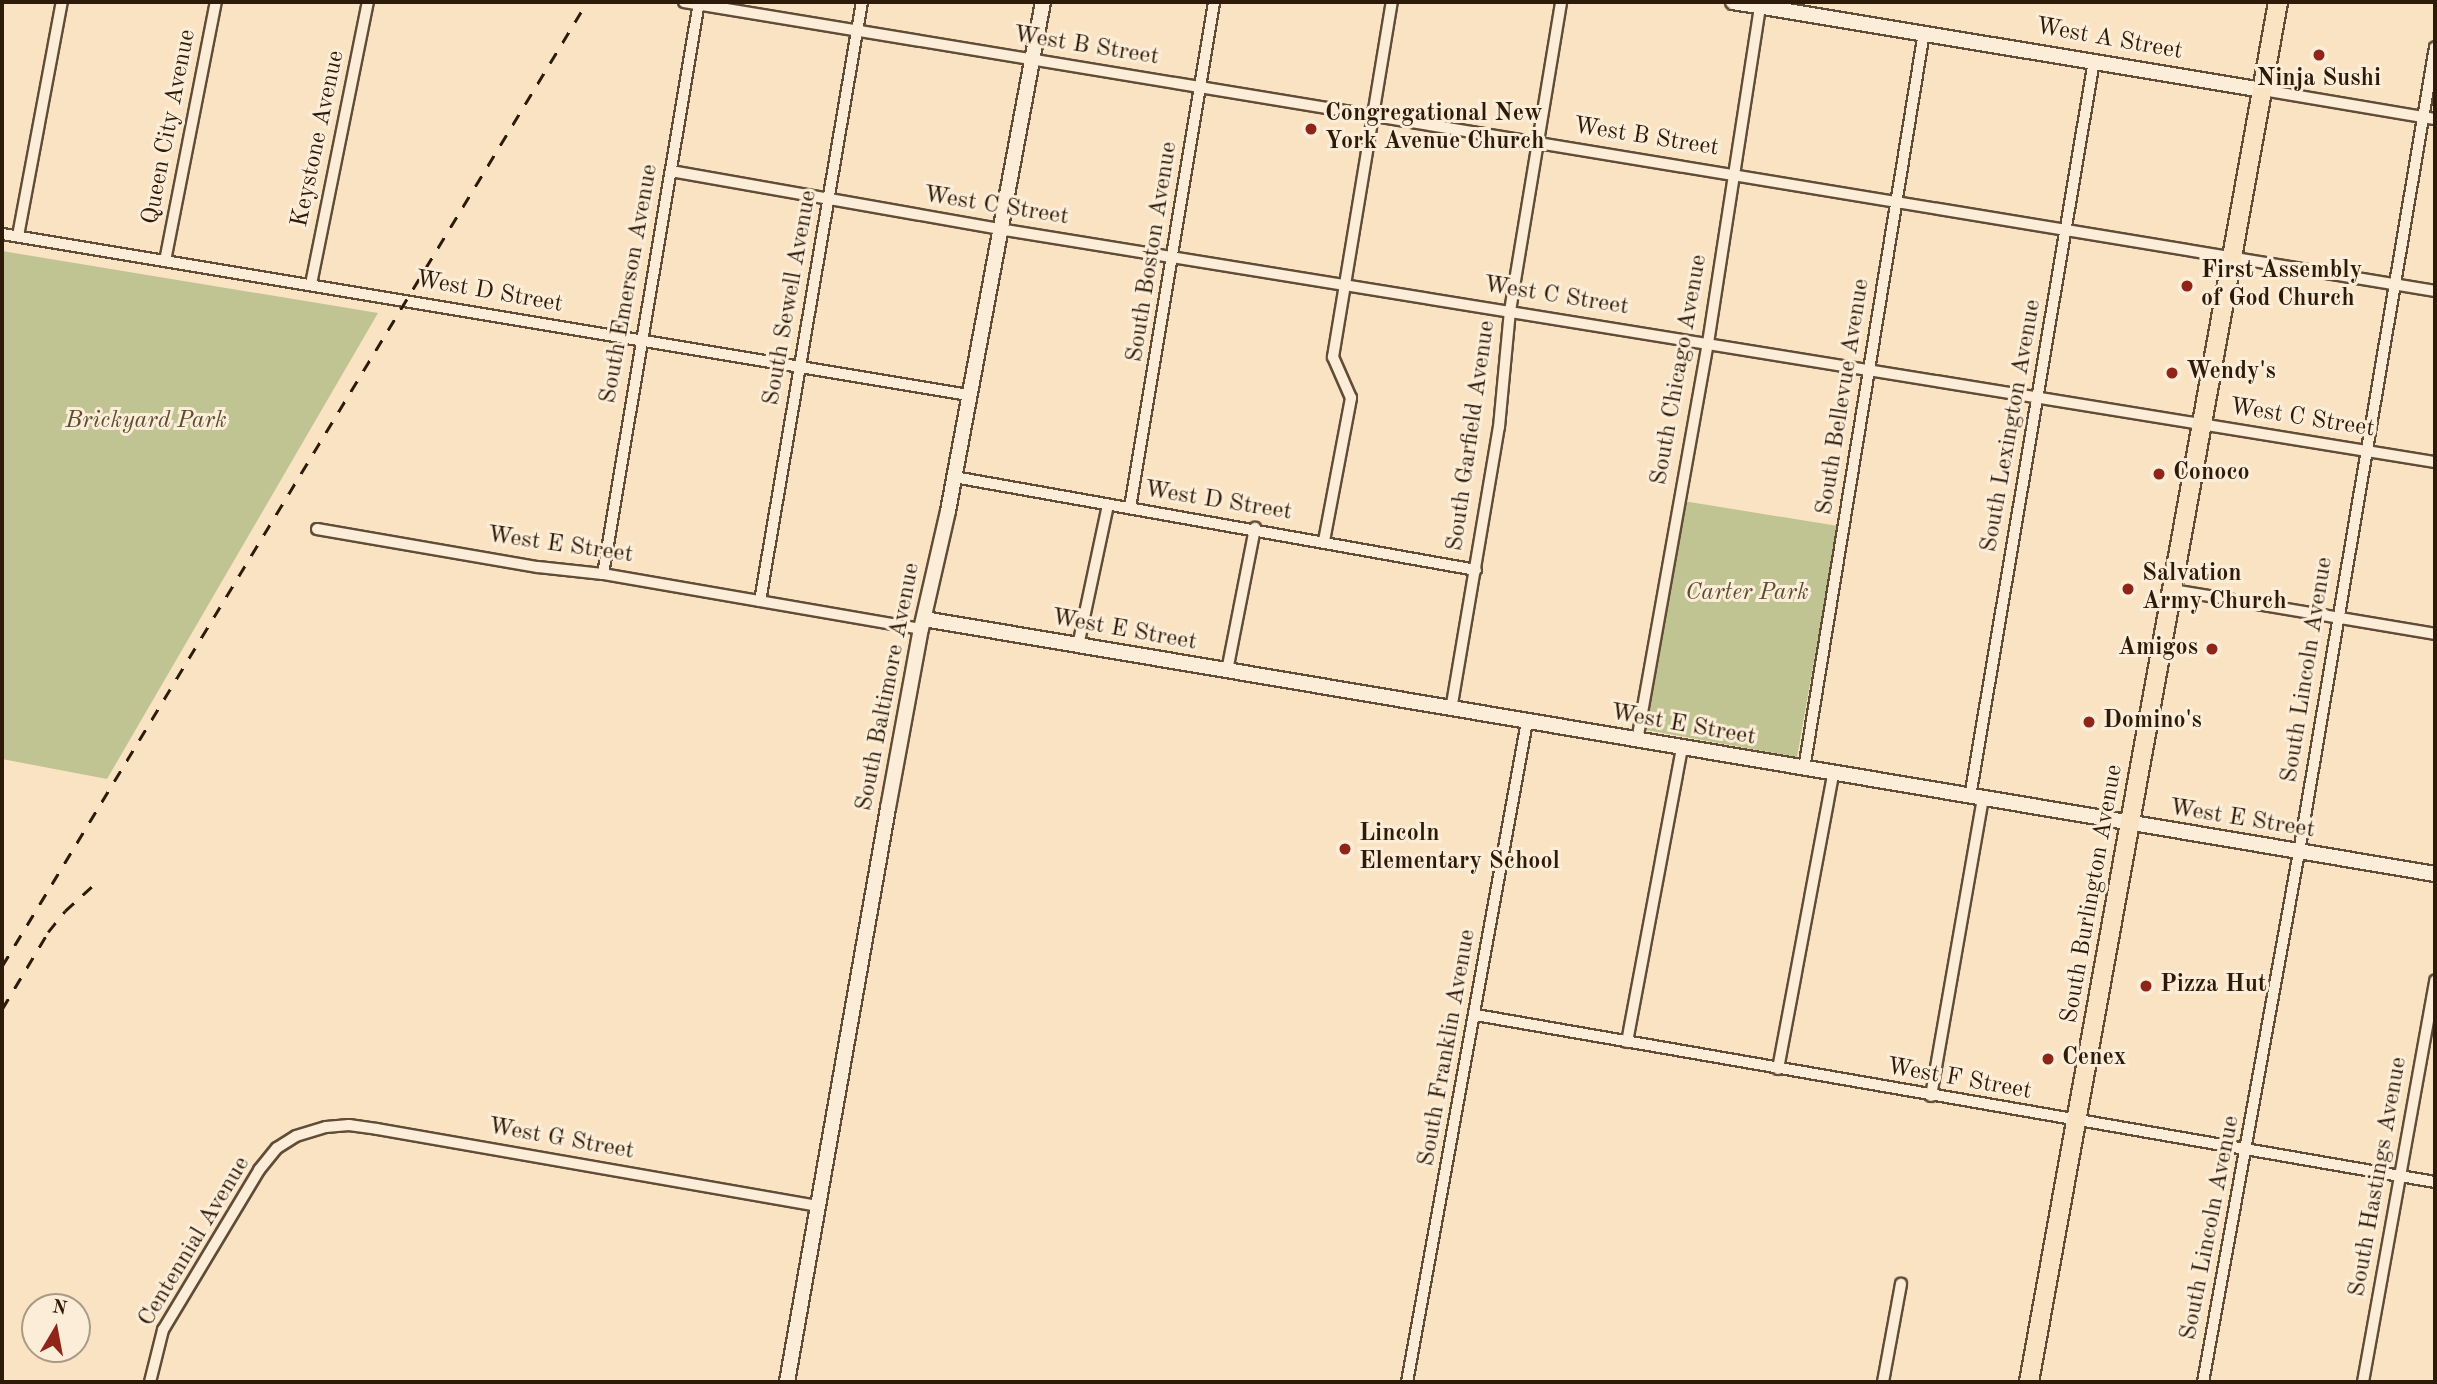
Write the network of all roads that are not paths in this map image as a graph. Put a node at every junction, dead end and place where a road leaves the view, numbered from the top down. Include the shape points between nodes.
1 (62, 2) edge
2 (216, 2) edge
3 (368, 2) edge
4 (684, 2) edge
5 (862, 2) edge
6 (1043, 2) edge
7 (1214, 2) edge
8 (1392, 2) edge
9 (1561, 2) edge
10 (1733, 2) edge
11 (2278, 2) edge
12 (699, 3) edge
13 (1760, 6) junction
14 (857, 30) junction
15 (1924, 32) junction
16 (2435, 47) edge
17 (1032, 60) junction
18 (2094, 61) junction
19 (1201, 88) junction
20 (2263, 90) junction
21 (1372, 116) junction
22 (2423, 117) junction
23 (2435, 119) edge
24 (1538, 143) junction
25 (671, 171) junction
26 (1734, 173) junction
27 (829, 199) junction
28 (1898, 200) junction
29 (2066, 228) junction
30 (999, 229) junction
31 (2, 234) edge
32 (18, 236) junction
33 (1174, 257) junction
34 (2232, 257) junction
35 (165, 261) junction
36 (311, 284) junction
37 (2395, 284) junction
38 (1343, 285) junction
39 (2435, 290) edge
40 (1510, 311) junction
41 (641, 341) junction
42 (1707, 343) junction
43 (801, 366) junction
44 (1870, 370) junction
45 (968, 395) junction
46 (2038, 398) junction
47 (2203, 424) junction
48 (2366, 451) junction
49 (2435, 462) edge
50 (954, 477) junction
51 (1108, 505) junction
52 (1130, 508) junction
53 (1255, 528) junction
54 (317, 529) dead end
55 (1324, 541) junction
56 (1476, 570) junction
57 (603, 574) junction
58 (2173, 590) junction
59 (760, 601) junction
60 (2338, 617) junction
61 (923, 624) junction
62 (2435, 634) edge
63 (1078, 646) junction
64 (1227, 671) junction
65 (1451, 710) junction
66 (1527, 722) junction
67 (1637, 741) junction
68 (1682, 748) junction
69 (1804, 769) junction
70 (1833, 774) junction
71 (1977, 798) junction
72 (2131, 824) junction
73 (2299, 852) junction
74 (2435, 874) edge
75 (2435, 980) edge
76 (1476, 1016) junction
77 (1627, 1042) junction
78 (1777, 1069) junction
79 (1931, 1096) junction
80 (2076, 1122) junction
81 (296, 1136) joint
82 (2247, 1152) junction
83 (2400, 1176) junction
84 (2435, 1182) edge
85 (819, 1206) junction
86 (1901, 1284) dead end
87 (150, 1382) edge
88 (788, 1382) edge
89 (1407, 1382) edge
90 (1883, 1382) edge
91 (2029, 1382) edge
92 (2203, 1382) edge
93 (2363, 1382) edge

1 - 32 street
2 - 35 street, Queen City Avenue
3 - 36 street, Keystone Avenue
4 - 12 street, West B Street
5 - 14 street, South Sewell Avenue
6 - 17 street, South Baltimore Avenue
7 - 19 street, South Boston Avenue
8 - 21 street
9 - 24 street, South Garfield Avenue
10 - 13 street, West A Street
11 - 20 highway, South Burlington Avenue
12 - 14 street, West B Street
12 - 25 street, South Emerson Avenue
13 - 15 street, West A Street
13 - 26 street, South Chicago Avenue
14 - 17 street, West B Street
14 - 27 street, South Sewell Avenue
15 - 18 street, West A Street
15 - 28 street, South Bellevue Avenue
16 - 22 street, South Lincoln Avenue
17 - 19 street, West B Street
17 - 30 street, South Baltimore Avenue
18 - 20 street, West A Street
18 - 29 street, South Lexington Avenue
19 - 21 street, West B Street
19 - 33 street, South Boston Avenue
20 - 22 street, West A Street
20 - 34 highway, South Burlington Avenue
21 - 24 street, West B Street
21 - 38 street
22 - 23 street, West A Street
22 - 37 street, South Lincoln Avenue
24 - 26 street, West B Street
24 - 40 street, South Garfield Avenue
25 - 27 street, West C Street
25 - 41 street, South Emerson Avenue
26 - 28 street, West B Street
26 - 42 street, South Chicago Avenue
27 - 30 street, West C Street
27 - 43 street, South Sewell Avenue
28 - 29 street, West B Street
28 - 44 street, South Bellevue Avenue
29 - 34 street, West B Street
29 - 46 street, South Lexington Avenue
30 - 33 street, West C Street
30 - 45 street, South Baltimore Avenue
31 - 32 street, West D Street
32 - 35 street, West D Street
33 - 38 street, West C Street
33 - 52 street, South Boston Avenue
34 - 37 street, West B Street
34 - 47 highway, South Burlington Avenue
35 - 36 street, West D Street
36 - 41 street, West D Street
37 - 39 street, West B Street
37 - 48 street, South Lincoln Avenue
38 - 40 street, West C Street
38 - 55 street via 1333,357 1350,398
40 - 42 street, West C Street
40 - 56 street, South Garfield Avenue via 1499,427
41 - 43 street, West D Street
41 - 57 street, South Emerson Avenue
42 - 44 street, West C Street
42 - 67 street, South Chicago Avenue
43 - 45 street, West D Street
43 - 59 street, South Sewell Avenue
44 - 46 street, West C Street
44 - 69 street, South Bellevue Avenue
45 - 50 street, South Baltimore Avenue
46 - 47 street, West C Street
46 - 71 street, South Lexington Avenue
47 - 48 street, West C Street
47 - 58 highway, South Burlington Avenue
48 - 49 street, West C Street
48 - 60 street, South Lincoln Avenue
50 - 51 street, West D Street
50 - 61 street, South Baltimore Avenue
51 - 52 street, West D Street
51 - 63 street
52 - 53 street, West D Street
53 - 55 street, West D Street
53 - 64 street
54 - 57 street, West E Street
55 - 56 street, West D Street
56 - 65 street, South Garfield Avenue
57 - 59 street, West E Street
58 - 60 street
58 - 72 highway, South Burlington Avenue
59 - 61 street, West E Street
60 - 62 street
60 - 73 street, South Lincoln Avenue
61 - 63 street, West E Street
61 - 85 street, South Baltimore Avenue
63 - 64 street, West E Street
64 - 65 street, West E Street
65 - 66 street, West E Street
66 - 67 street, West E Street
66 - 76 street, South Franklin Avenue
67 - 68 street, West E Street
68 - 69 street, West E Street
68 - 77 street
69 - 70 street, West E Street
70 - 71 street, West E Street
70 - 78 street
71 - 72 street, West E Street
71 - 79 street, South Lexington Avenue
72 - 73 street, West E Street
72 - 80 highway, South Burlington Avenue
73 - 74 street, West E Street
73 - 82 street, South Lincoln Avenue
75 - 83 street, South Hastings Avenue
76 - 77 street, West F Street
76 - 89 street, South Franklin Avenue
77 - 78 street, West F Street
78 - 79 street, West F Street
79 - 80 street, West F Street
80 - 82 street, West F Street
80 - 91 highway, South Burlington Avenue
81 - 85 street, West G Street via 349,1125
81 - 87 street, Centennial Avenue via 277,1148 259,1170 163,1330
82 - 83 street, West F Street
82 - 92 street, South Lincoln Avenue
83 - 84 street, West F Street
83 - 93 street, South Hastings Avenue
85 - 88 street, South Baltimore Avenue
86 - 90 street

